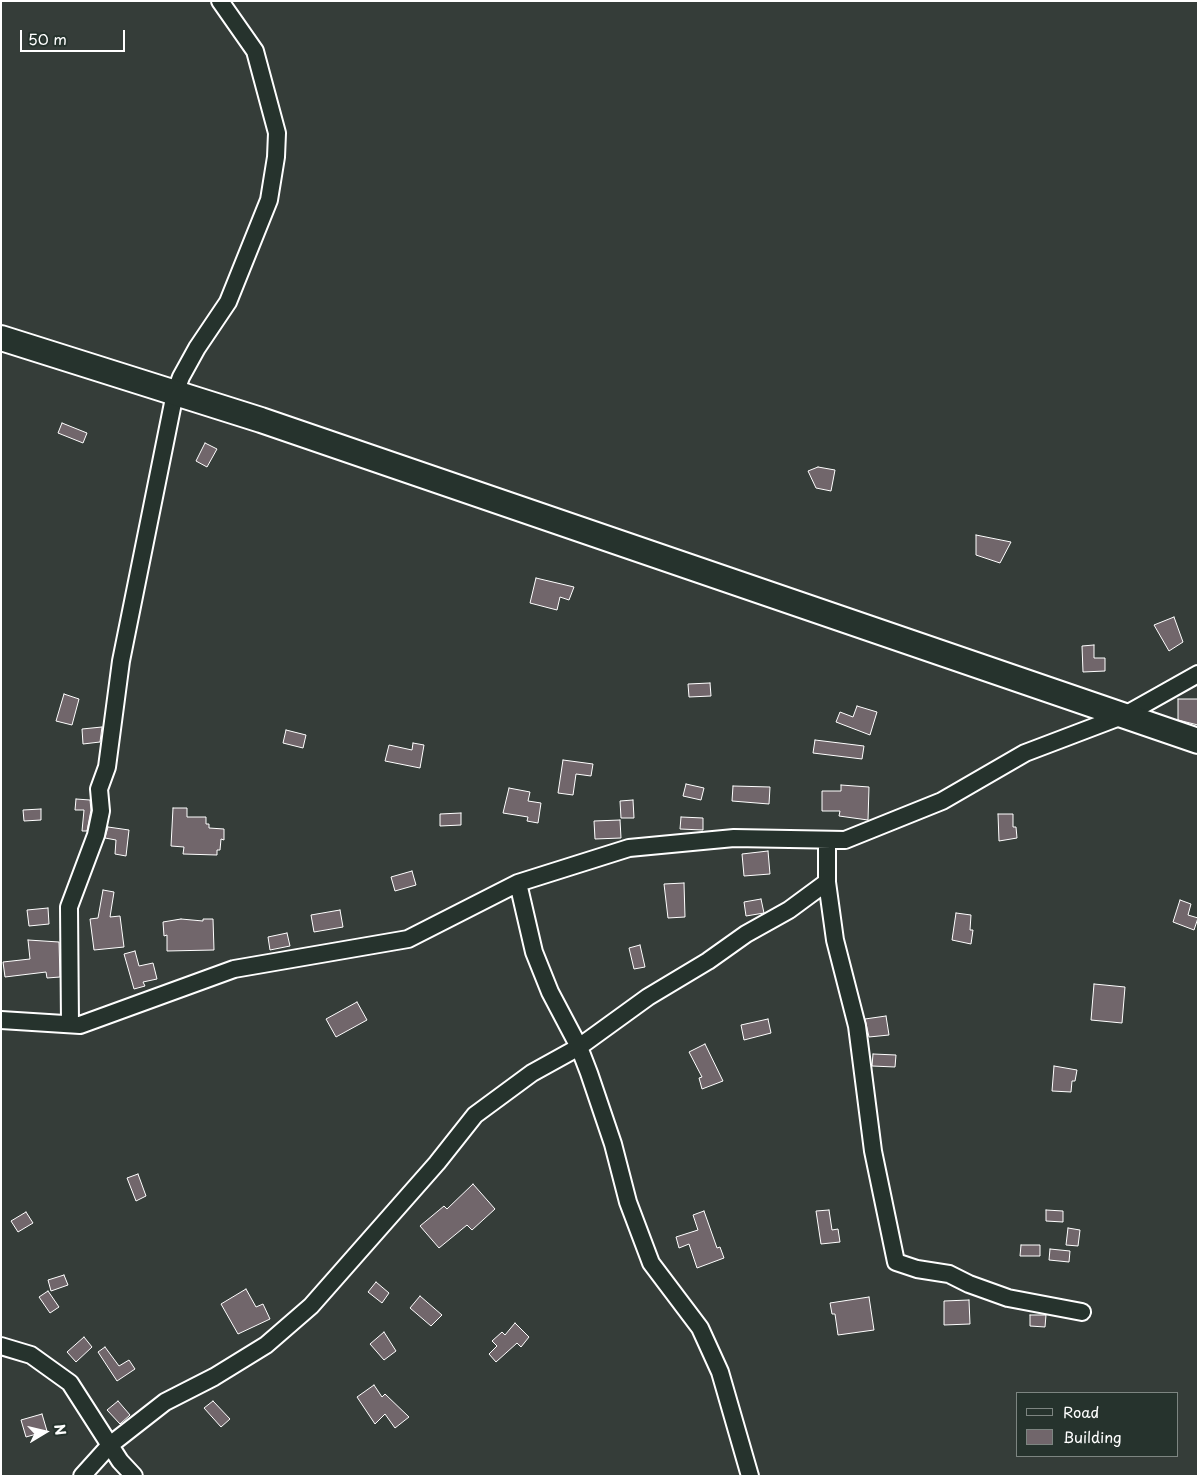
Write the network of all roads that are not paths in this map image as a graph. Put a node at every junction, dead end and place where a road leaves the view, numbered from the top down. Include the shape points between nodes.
1 (220, 1) edge
2 (1, 338) edge
3 (175, 393) junction
4 (1198, 674) edge
5 (1125, 715) junction
6 (1198, 741) edge
7 (827, 840) junction
8 (827, 882) junction
9 (518, 883) junction
10 (1, 1020) edge
11 (70, 1024) junction
12 (578, 1047) junction
13 (1082, 1312) dead end
14 (1, 1346) edge
15 (110, 1445) junction
16 (82, 1476) edge
17 (134, 1476) edge
18 (750, 1476) edge

1 - 3 street via 255,51 277,133 276,157 269,200 228,302 197,348
2 - 3 street
3 - 5 street
3 - 11 street via 121,661 107,767 99,790 101,811 96,835 69,907
4 - 5 street
5 - 6 street
5 - 7 street via 1025,753 942,801 845,840
7 - 8 street
7 - 9 street via 734,838 629,848
8 - 12 street via 789,910 648,997
8 - 13 street via 834,940 857,1026 873,1151 896,1262 949,1274 1008,1298
9 - 11 street via 408,939 234,969 80,1025
9 - 12 street via 534,952
10 - 11 street
12 - 15 street via 532,1073 475,1115 312,1306 266,1345 214,1378 165,1402
12 - 18 street via 651,1264 700,1328 720,1372
14 - 15 street via 31,1355 70,1383
15 - 16 street
15 - 17 street

